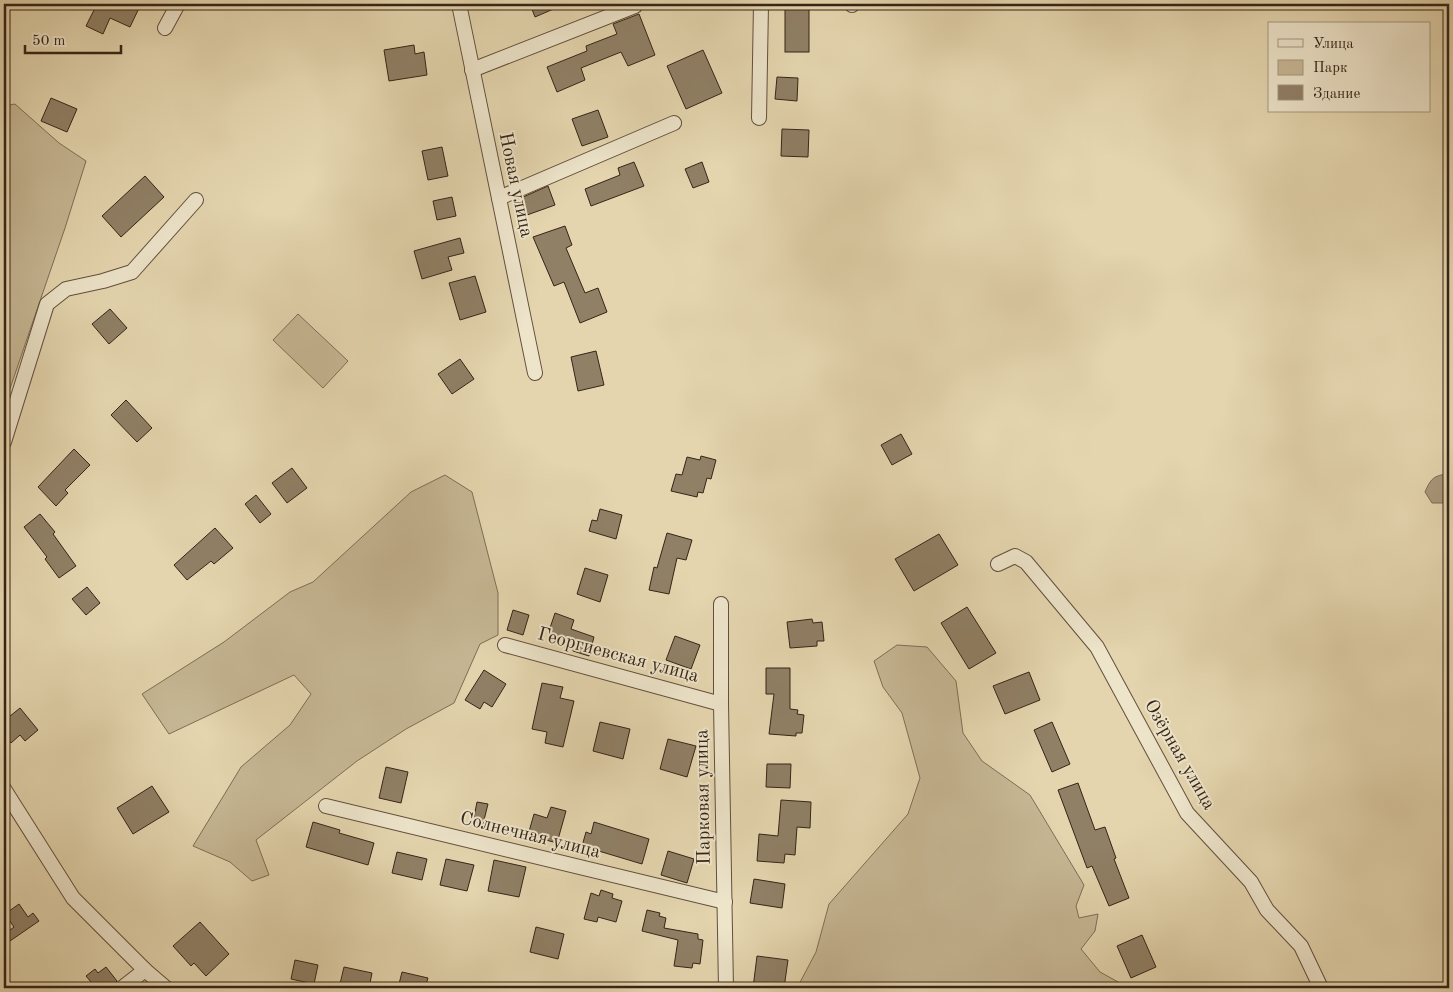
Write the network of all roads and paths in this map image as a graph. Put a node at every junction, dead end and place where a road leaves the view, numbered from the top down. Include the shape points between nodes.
1 (178, 4) edge
2 (459, 4) edge
3 (762, 4) edge
4 (635, 6) dead end
5 (164, 28) dead end
6 (472, 70) junction
7 (759, 118) dead end
8 (674, 123) dead end
9 (499, 198) junction
10 (196, 200) dead end
11 (535, 373) dead end
12 (4, 442) edge
13 (998, 564) dead end
14 (721, 604) dead end
15 (505, 645) dead end
16 (721, 704) junction
17 (6, 799) edge
18 (326, 806) dead end
19 (725, 902) junction
20 (145, 970) junction
21 (122, 988) edge
22 (166, 988) edge
23 (726, 988) edge
24 (1321, 988) edge

1 - 5 street
2 - 6 street, Новая улица
3 - 7 street
4 - 6 street
6 - 9 street, Новая улица
8 - 9 street
9 - 11 street, Новая улица
10 - 12 street via 132,272 66,289 47,304
13 - 24 street, Озёрная улица via 1015,556 1026,562 1097,647 1187,813 1251,882 1267,910 1301,946
14 - 16 street, Парковая улица
15 - 16 street, Георгиевская улица
16 - 19 street, Парковая улица
17 - 20 street via 73,898
18 - 19 street, Солнечная улица
19 - 23 street, Парковая улица
20 - 21 street
20 - 22 street

